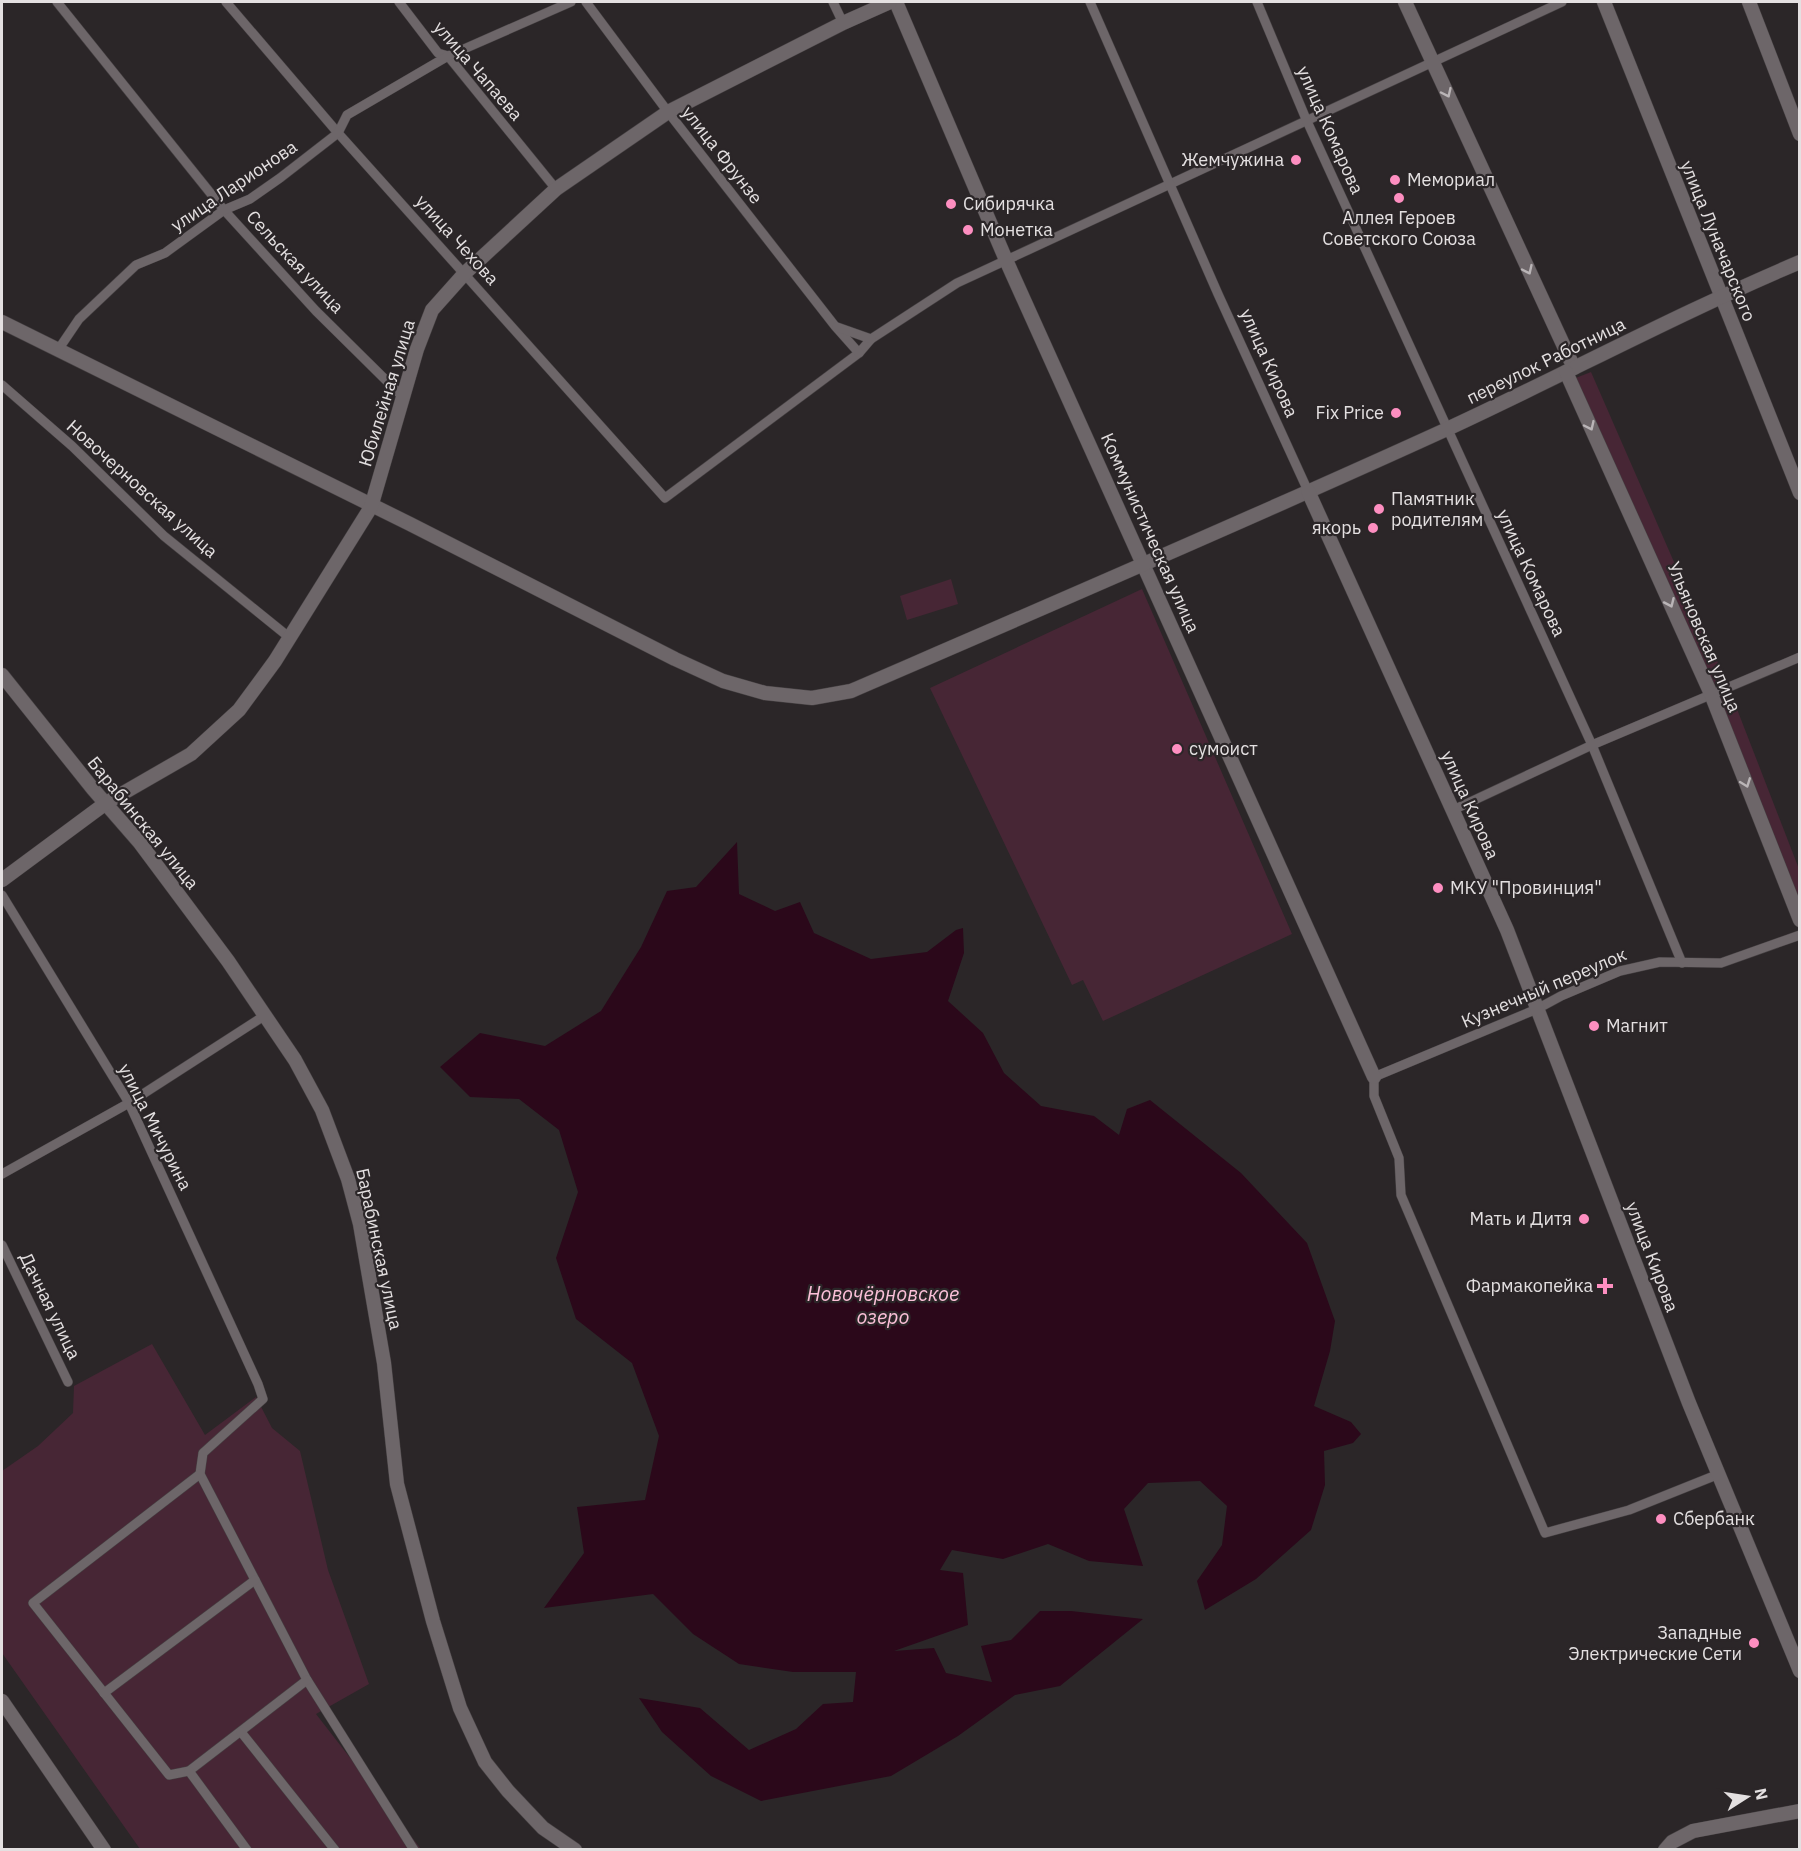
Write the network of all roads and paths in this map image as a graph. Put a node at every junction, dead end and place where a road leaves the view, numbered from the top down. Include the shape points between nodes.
1 (57, 2) edge
2 (226, 2) edge
3 (399, 2) edge
4 (571, 2) edge
5 (586, 2) edge
6 (833, 2) edge
7 (890, 2) edge
8 (896, 2) edge
9 (1089, 2) edge
10 (1257, 2) edge
11 (1405, 2) edge
12 (1562, 2) edge
13 (1604, 2) edge
14 (1749, 2) edge
15 (843, 23) junction
16 (448, 56) junction
17 (1432, 61) junction
18 (668, 111) junction
19 (1306, 119) junction
20 (338, 133) junction
21 (1800, 134) edge
22 (1169, 184) junction
23 (556, 189) junction
24 (224, 210) junction
25 (1005, 260) junction
26 (1800, 262) edge
27 (465, 273) junction
28 (1720, 296) junction
29 (2, 322) edge
30 (835, 326) junction
31 (871, 339) junction
32 (58, 351) junction
33 (859, 353) junction
34 (1570, 370) junction
35 (2, 385) edge
36 (404, 398) junction
37 (1447, 429) junction
38 (1308, 491) junction
39 (1800, 493) edge
40 (371, 507) junction
41 (1144, 564) junction
42 (290, 638) junction
43 (1800, 657) edge
44 (2, 675) edge
45 (1711, 694) junction
46 (1592, 746) junction
47 (106, 803) junction
48 (1453, 810) junction
49 (2, 880) edge
50 (2, 895) edge
51 (1800, 920) edge
52 (1800, 935) edge
53 (1682, 963) junction
54 (1537, 1009) junction
55 (264, 1016) junction
56 (1374, 1077) junction
57 (129, 1103) junction
58 (2, 1174) edge
59 (2, 1245) edge
60 (68, 1382) dead end
61 (200, 1474) junction
62 (1719, 1474) junction
63 (255, 1580) junction
64 (1800, 1671) edge
65 (307, 1680) junction
66 (104, 1693) junction
67 (2, 1701) edge
68 (241, 1732) junction
69 (189, 1772) junction
70 (1800, 1811) edge
71 (104, 1850) edge
72 (247, 1850) edge
73 (335, 1850) edge
74 (414, 1850) edge
75 (575, 1850) edge
76 (1665, 1850) edge

1 - 24 street, Сельская улица
2 - 20 street, улица Чехова
3 - 16 street, улица Чапаева via 438,53
4 - 16 street, улица Ларионова
5 - 18 street, улица Фрунзе
6 - 15 street
7 - 15 street, Юбилейная улица
8 - 25 street, Коммунистическая улица
9 - 22 street, улица Кирова
10 - 19 street, улица Комарова
11 - 17 street, Ульяновская улица
12 - 17 street
13 - 28 street, улица Луначарского
14 - 21 street
15 - 18 street, Юбилейная улица
16 - 20 street, улица Ларионова via 347,115
16 - 23 street, улица Чапаева
17 - 19 street
17 -> 34 street, Ульяновская улица
18 - 23 street, Юбилейная улица
18 - 30 street, улица Фрунзе
19 - 22 street
19 - 37 street, улица Комарова
20 - 24 street, улица Ларионова via 250,199
20 - 27 street, улица Чехова
22 - 25 street
22 - 38 street, улица Кирова
23 - 27 street, Юбилейная улица
24 - 32 street, улица Ларионова via 165,253 136,265 79,319
24 - 36 street, Сельская улица via 316,311
25 - 31 street via 957,283
25 - 41 street, Коммунистическая улица
26 - 28 street, переулок Работница
27 - 33 street, улица Чехова via 665,498
27 - 36 street, Юбилейная улица via 432,310
28 - 34 street, переулок Работница
28 - 39 street, улица Луначарского
29 - 32 street, переулок Работница
30 - 31 street
30 - 33 street, улица Фрунзе
31 - 33 street
32 - 40 street, переулок Работница
34 - 37 street, переулок Работница
34 -> 45 street, Ульяновская улица
35 - 42 street, Новочерновская улица via 72,446 164,536
36 - 40 street, Юбилейная улица
37 - 38 street, переулок Работница
37 - 46 street, улица Комарова
38 - 41 street, переулок Работница
38 - 48 street, улица Кирова
40 - 41 street, переулок Работница via 723,681 765,693 812,698 851,691
40 - 42 street, Юбилейная улица
41 - 56 street, Коммунистическая улица
42 - 47 street, Юбилейная улица via 239,710 191,754
43 - 45 street
44 - 47 street, Барабинская улица
45 - 46 street
45 -> 51 street, Ульяновская улица
46 - 48 street
46 - 53 street, улица Комарова
47 - 49 street, Юбилейная улица
47 - 55 street, Барабинская улица via 228,961
48 - 54 street, улица Кирова via 1507,930
50 - 57 street, улица Мичурина
52 - 53 street, Кузнечный переулок via 1721,963
53 - 54 street, Кузнечный переулок via 1660,962 1620,971
54 - 56 street, Кузнечный переулок
54 - 62 street, улица Кирова
55 - 57 street
55 - 75 street, Барабинская улица via 295,1060 322,1110 348,1179 360,1224 384,1363 397,1484 460,1708 485,1762 508,1791 543,1828
56 - 62 street via 1374,1096 1400,1158 1401,1195 1545,1533 1629,1510
57 - 58 street
57 - 61 street, улица Мичурина via 263,1399 203,1453
59 - 60 street, Дачная улица
61 - 63 street
61 - 66 street via 33,1603
62 - 64 street, улица Кирова
63 - 65 street
63 - 66 street
65 - 68 street
65 - 74 street
66 - 69 street via 169,1775
67 - 71 street
68 - 69 street
68 - 73 street
69 - 72 street
70 - 76 street via 1693,1831

